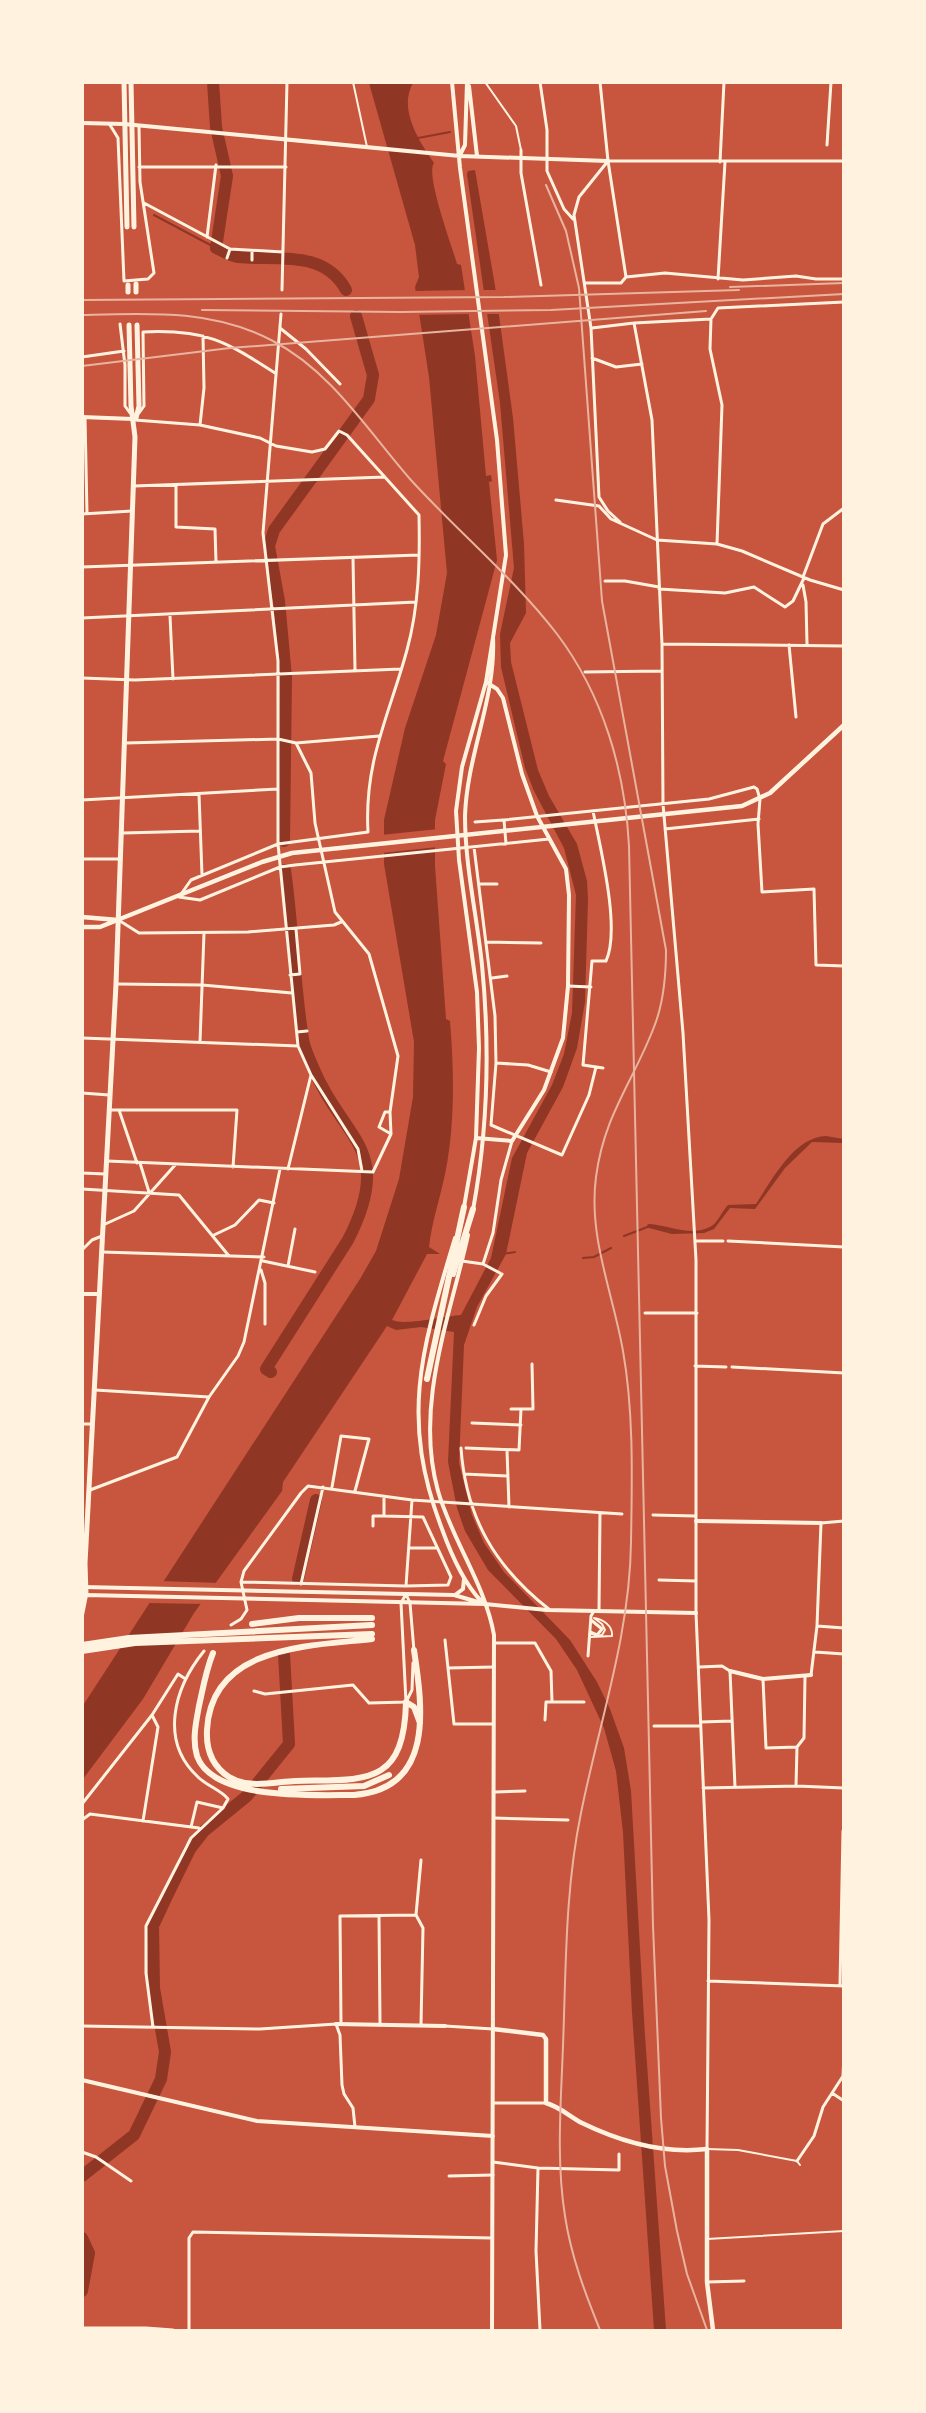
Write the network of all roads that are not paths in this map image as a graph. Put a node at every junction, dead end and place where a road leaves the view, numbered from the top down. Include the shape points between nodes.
1 (124, 82) edge
2 (131, 82) edge
3 (287, 82) edge
4 (353, 82) edge
5 (452, 82) edge
6 (468, 82) edge
7 (485, 82) edge
8 (540, 82) edge
9 (600, 82) edge
10 (724, 82) edge
11 (831, 82) edge
12 (82, 123) edge
13 (108, 123) junction
14 (124, 124) junction
15 (135, 126) junction
16 (287, 141) junction
17 (828, 145) dead end
18 (367, 147) junction
19 (521, 150) joint
20 (460, 156) junction
21 (477, 156) junction
22 (521, 158) junction
23 (547, 158) junction
24 (608, 161) junction
25 (843, 161) edge
26 (720, 162) junction
27 (725, 162) junction
28 (218, 165) junction
29 (140, 167) junction
30 (286, 167) junction
31 (144, 203) junction
32 (574, 220) junction
33 (127, 227) dead end
34 (134, 227) dead end
35 (207, 237) junction
36 (230, 250) junction
37 (252, 252) junction
38 (283, 253) junction
39 (227, 257) dead end
40 (252, 260) dead end
41 (626, 277) junction
42 (718, 279) junction
43 (843, 279) edge
44 (585, 283) junction
45 (136, 284) dead end
46 (541, 285) dead end
47 (282, 290) dead end
48 (136, 292) dead end
49 (843, 302) edge
50 (281, 314) dead end
51 (711, 320) junction
52 (634, 323) junction
53 (120, 324) dead end
54 (129, 325) dead end
55 (137, 325) dead end
56 (280, 328) junction
57 (591, 328) junction
58 (203, 336) junction
59 (124, 351) junction
60 (82, 357) edge
61 (592, 358) junction
62 (642, 364) junction
63 (276, 373) junction
64 (340, 384) dead end
65 (84, 417) edge
66 (135, 420) junction
67 (200, 425) junction
68 (268, 442) junction
69 (385, 477) junction
70 (267, 482) junction
71 (176, 485) junction
72 (134, 486) junction
73 (556, 500) dead end
74 (843, 508) edge
75 (133, 511) junction
76 (82, 514) edge
77 (87, 514) junction
78 (620, 522) junction
79 (657, 540) junction
80 (717, 544) junction
81 (420, 555) junction
82 (353, 558) junction
83 (266, 561) junction
84 (216, 562) junction
85 (131, 564) junction
86 (82, 567) edge
87 (804, 578) junction
88 (605, 581) dead end
89 (802, 584) junction
90 (659, 588) junction
91 (843, 590) edge
92 (417, 602) junction
93 (354, 605) junction
94 (275, 610) junction
95 (170, 616) junction
96 (82, 618) edge
97 (128, 618) junction
98 (493, 637) junction
99 (662, 644) junction
100 (789, 645) junction
101 (807, 645) junction
102 (843, 646) edge
103 (401, 669) junction
104 (354, 671) junction
105 (662, 671) junction
106 (585, 672) dead end
107 (280, 674) junction
108 (82, 678) edge
109 (173, 679) junction
110 (126, 681) junction
111 (486, 682) junction
112 (491, 685) junction
113 (796, 717) dead end
114 (843, 725) edge
115 (379, 736) junction
116 (280, 739) junction
117 (124, 743) junction
118 (296, 743) junction
119 (278, 789) junction
120 (199, 794) junction
121 (122, 798) junction
122 (760, 799) junction
123 (82, 800) edge
124 (663, 804) junction
125 (593, 811) junction
126 (537, 816) junction
127 (759, 819) junction
128 (504, 820) junction
129 (475, 822) dead end
130 (664, 829) junction
131 (200, 831) junction
132 (121, 833) junction
133 (466, 835) junction
134 (457, 836) junction
135 (318, 838) junction
136 (549, 839) junction
137 (278, 843) junction
138 (506, 844) junction
139 (474, 847) junction
140 (82, 859) edge
141 (120, 859) junction
142 (323, 861) junction
143 (280, 867) junction
144 (202, 875) junction
145 (479, 884) junction
146 (497, 884) dead end
147 (179, 897) junction
148 (82, 917) edge
149 (118, 920) junction
150 (341, 922) junction
151 (82, 927) edge
152 (295, 928) junction
153 (287, 929) junction
154 (204, 933) junction
155 (487, 942) junction
156 (541, 943) dead end
157 (843, 966) edge
158 (292, 975) junction
159 (507, 976) dead end
160 (492, 978) junction
161 (116, 984) junction
162 (202, 985) junction
163 (569, 986) junction
164 (589, 987) junction
165 (292, 993) junction
166 (307, 1031) dead end
167 (297, 1032) junction
168 (82, 1038) edge
169 (112, 1040) junction
170 (200, 1042) junction
171 (298, 1046) junction
172 (313, 1060) dead end
173 (305, 1061) junction
174 (496, 1063) junction
175 (596, 1067) junction
176 (603, 1068) dead end
177 (552, 1072) junction
178 (311, 1075) junction
179 (82, 1093) edge
180 (109, 1095) junction
181 (108, 1110) junction
182 (119, 1110) junction
183 (390, 1112) junction
184 (391, 1134) junction
185 (516, 1134) junction
186 (476, 1138) junction
187 (484, 1139) junction
188 (512, 1141) junction
189 (106, 1161) junction
190 (138, 1163) junction
191 (176, 1164) junction
192 (232, 1167) junction
193 (280, 1169) junction
194 (288, 1169) junction
195 (365, 1172) junction
196 (82, 1173) edge
197 (105, 1174) junction
198 (82, 1189) edge
199 (105, 1190) junction
200 (150, 1192) junction
201 (274, 1203) junction
202 (464, 1207) junction
203 (473, 1209) junction
204 (103, 1225) junction
205 (295, 1229) dead end
206 (214, 1235) junction
207 (102, 1236) junction
208 (723, 1240) dead end
209 (695, 1241) junction
210 (728, 1241) dead end
211 (843, 1247) edge
212 (82, 1250) edge
213 (102, 1252) junction
214 (229, 1256) junction
215 (263, 1259) junction
216 (462, 1261) junction
217 (484, 1265) junction
218 (288, 1266) junction
219 (261, 1270) junction
220 (315, 1272) dead end
221 (82, 1294) edge
222 (100, 1294) junction
223 (441, 1310) junction
224 (645, 1313) dead end
225 (697, 1313) junction
226 (265, 1324) dead end
227 (474, 1324) dead end
228 (532, 1365) dead end
229 (695, 1366) junction
230 (726, 1367) dead end
231 (732, 1367) dead end
232 (843, 1373) edge
233 (427, 1379) dead end
234 (95, 1390) junction
235 (209, 1397) junction
236 (510, 1409) dead end
237 (521, 1409) junction
238 (472, 1423) dead end
239 (82, 1424) edge
240 (93, 1424) junction
241 (520, 1425) junction
242 (507, 1450) junction
243 (464, 1474) junction
244 (508, 1476) junction
245 (323, 1487) junction
246 (332, 1487) junction
247 (90, 1490) junction
248 (355, 1491) junction
249 (384, 1497) junction
250 (412, 1500) junction
251 (431, 1500) junction
252 (441, 1500) junction
253 (471, 1504) junction
254 (509, 1507) junction
255 (600, 1513) junction
256 (622, 1514) dead end
257 (411, 1515) junction
258 (653, 1515) dead end
259 (384, 1516) junction
260 (695, 1518) junction
261 (843, 1521) edge
262 (821, 1523) junction
263 (373, 1526) dead end
264 (409, 1548) junction
265 (437, 1548) junction
266 (85, 1563) junction
267 (82, 1570) edge
268 (462, 1574) junction
269 (659, 1580) dead end
270 (696, 1581) junction
271 (241, 1582) junction
272 (302, 1584) junction
273 (406, 1586) junction
274 (85, 1587) edge
275 (242, 1589) junction
276 (406, 1594) junction
277 (84, 1595) edge
278 (454, 1595) junction
279 (245, 1598) junction
280 (401, 1603) junction
281 (410, 1603) junction
282 (485, 1605) junction
283 (548, 1610) junction
284 (597, 1611) junction
285 (696, 1613) junction
286 (82, 1615) edge
287 (593, 1619) junction
288 (252, 1624) dead end
289 (231, 1625) dead end
290 (817, 1626) junction
291 (843, 1628) edge
292 (590, 1632) junction
293 (208, 1637) junction
294 (445, 1640) dead end
295 (494, 1643) junction
296 (82, 1645) edge
297 (414, 1650) junction
298 (204, 1651) dead end
299 (82, 1652) edge
300 (815, 1652) junction
301 (213, 1653) dead end
302 (843, 1654) edge
303 (588, 1656) dead end
304 (494, 1667) junction
305 (699, 1667) junction
306 (448, 1668) junction
307 (730, 1671) junction
308 (812, 1675) joint
309 (805, 1677) junction
310 (184, 1678) junction
311 (763, 1679) junction
312 (254, 1691) dead end
313 (406, 1702) junction
314 (552, 1702) junction
315 (584, 1702) dead end
316 (152, 1715) junction
317 (545, 1720) dead end
318 (732, 1721) junction
319 (420, 1723) junction
320 (495, 1724) junction
321 (701, 1724) junction
322 (654, 1726) dead end
323 (797, 1747) junction
324 (389, 1775) dead end
325 (248, 1786) junction
326 (796, 1786) junction
327 (735, 1787) junction
328 (267, 1788) junction
329 (703, 1788) junction
330 (843, 1788) edge
331 (525, 1791) dead end
332 (495, 1792) junction
333 (82, 1804) edge
334 (223, 1808) junction
335 (494, 1818) junction
336 (82, 1820) edge
337 (568, 1820) dead end
338 (143, 1821) junction
339 (191, 1827) junction
340 (199, 1828) junction
341 (843, 1831) edge
342 (421, 1860) dead end
343 (842, 1876) edge
344 (416, 1915) junction
345 (380, 1916) junction
346 (708, 1981) junction
347 (842, 1985) edge
348 (380, 2023) junction
349 (338, 2024) junction
350 (421, 2024) junction
351 (445, 2025) joint
352 (82, 2026) edge
353 (154, 2027) junction
354 (494, 2029) junction
355 (843, 2054) edge
356 (843, 2076) edge
357 (82, 2080) edge
358 (832, 2093) junction
359 (843, 2101) edge
360 (494, 2103) junction
361 (546, 2103) junction
362 (355, 2127) junction
363 (493, 2136) junction
364 (707, 2149) junction
365 (82, 2152) edge
366 (619, 2154) dead end
367 (797, 2161) junction
368 (493, 2162) junction
369 (801, 2164) dead end
370 (538, 2168) junction
371 (493, 2175) junction
372 (449, 2176) dead end
373 (131, 2181) dead end
374 (843, 2231) edge
375 (492, 2238) junction
376 (707, 2239) junction
377 (82, 2249) edge
378 (82, 2276) edge
379 (744, 2281) dead end
380 (707, 2282) junction
381 (82, 2328) edge
382 (103, 2329) edge
383 (146, 2329) edge
384 (173, 2331) edge
385 (189, 2331) edge
386 (492, 2331) edge
387 (540, 2331) edge
388 (713, 2331) edge

1 - 14 highway
2 - 15 highway
3 - 16 street
4 - 18 street
5 - 20 street
6 - 20 street via 465,145
6 - 21 street
7 - 19 street via 516,126
8 - 23 street
9 - 24 street
10 - 26 street
11 - 17 street
12 - 13 street
13 - 14 street
13 - 31 street via 118,138 124,281 148,279 154,274
14 - 15 street
14 - 33 highway
15 - 16 street
15 - 29 street
15 - 34 highway
16 - 18 street
16 - 30 street
18 - 20 street
19 - 22 street
20 - 21 street
20 - 98 street via 498,440 505,535 505,572
21 - 22 street
22 - 23 street
22 - 46 street
23 - 24 street
23 - 32 street via 560,199
24 - 26 street
24 - 32 street via 577,200
24 - 41 street
25 - 27 street
26 - 27 street
27 - 42 street
28 - 29 street
28 - 30 street
28 - 35 street
29 - 31 street
30 - 38 street
31 - 35 street
32 - 44 street
35 - 36 street
36 - 37 street
36 - 39 street
37 - 38 street
37 - 40 street
38 - 47 street
41 - 42 street via 665,273
41 - 44 street via 621,283
42 - 43 street
44 - 57 street
45 - 48 highway
49 - 51 street via 718,308
50 - 56 street
51 - 52 street
51 - 80 street via 710,350 722,405
52 - 57 street
52 - 62 street
53 - 59 street
54 - 66 highway via 131,406
55 - 66 highway via 139,406
56 - 63 street
56 - 64 street
57 - 61 street
58 - 63 street via 221,340
58 - 66 street via 143,332 144,406
58 - 67 street
59 - 60 street
59 - 66 street via 125,406
61 - 62 street via 616,367
61 - 78 street via 599,496
62 - 79 street via 652,420
63 - 68 street
65 - 66 street
65 - 77 street
66 - 67 street
66 - 72 highway
67 - 68 street
68 - 69 street via 318,452 341,431
68 - 70 street
69 - 70 street
69 - 81 street via 419,513
70 - 71 street
70 - 83 street via 262,533
71 - 72 street
71 - 84 street via 176,527 215,529
72 - 75 highway
73 - 78 street via 599,506 607,516
74 - 87 street via 824,524
75 - 77 street
75 - 85 highway
76 - 77 street
78 - 79 street
79 - 80 street
79 - 90 street
80 - 87 street
81 - 82 street
81 - 92 street
82 - 83 street
82 - 93 street
83 - 84 street
83 - 94 street
84 - 85 street
85 - 86 street
85 - 97 highway
87 - 89 street
87 - 91 street
88 - 90 street
89 - 90 street via 785,607 754,587 725,593
89 - 101 street
90 - 99 street
92 - 93 street
92 - 103 street
93 - 94 street
93 - 104 street
94 - 95 street
94 - 107 street
95 - 97 street
95 - 109 street
96 - 97 street
97 - 110 highway
98 - 111 street
98 - 112 street
99 - 100 street
99 - 105 street
100 - 101 street
100 - 113 street
101 - 102 street
103 - 104 street
103 - 115 street
104 - 107 street
105 - 106 street
105 - 124 street
107 - 109 street
107 - 116 street
108 - 110 street
109 - 110 street
110 - 117 highway
111 - 112 street
111 - 134 street via 459,786
112 - 126 street via 502,698
112 - 133 street via 468,781
114 - 122 main road
115 - 118 street
115 - 135 street via 368,790 368,832
116 - 117 street
116 - 118 street
116 - 119 street
117 - 121 highway
118 - 135 street via 311,773
119 - 120 street
119 - 137 street
120 - 121 street
120 - 131 street
121 - 123 street
121 - 132 highway
122 - 124 street via 754,788 709,799
122 - 127 street
122 - 133 main road via 728,809
124 - 125 street
124 - 130 street
125 - 126 street
125 - 164 street via 608,901 611,950 606,961 592,961
126 - 128 street
126 - 136 street
127 - 130 street
127 - 157 street via 762,892 814,889 816,965
128 - 129 street
128 - 138 street
130 - 209 street via 683,1033
131 - 132 street
131 - 144 street
132 - 141 highway
133 - 134 main road
133 - 187 street via 486,1017
134 - 147 main road via 312,850 272,858
134 - 186 street via 478,1018
135 - 137 street
135 - 142 street
136 - 138 street
136 - 163 street via 568,876
137 - 143 street
137 - 144 street
138 - 139 street
139 - 142 street
139 - 145 street
140 - 141 street
141 - 149 highway
142 - 143 street
142 - 150 street
143 - 147 street via 200,900
143 - 153 street
144 - 147 street via 191,880
145 - 146 street
145 - 155 street
147 - 149 main road
148 - 149 main road
149 - 151 main road via 100,927
149 - 154 street via 139,933
149 - 161 highway
150 - 152 street
150 - 183 street via 350,927 369,954 396,1045 398,1073
152 - 153 street
152 - 158 street via 300,974
153 - 154 street
153 - 158 street
154 - 162 street
155 - 156 street
155 - 160 street
158 - 165 street
159 - 160 street
160 - 174 street
161 - 162 street
161 - 169 highway
162 - 165 street
162 - 170 street
163 - 164 street
163 - 177 street via 563,1038
164 - 175 street via 583,1065
165 - 167 street
166 - 167 street
167 - 171 street
168 - 169 street
169 - 170 street
169 - 180 highway
170 - 171 street
171 - 173 street
172 - 173 street
173 - 178 street
174 - 177 street via 528,1065
174 - 185 street via 491,1125
175 - 176 street
175 - 185 street via 589,1095 562,1155
177 - 185 street
178 - 194 street
178 - 195 street via 358,1149
179 - 180 street
180 - 181 highway
181 - 182 street
181 - 189 highway
182 - 190 street
182 - 192 street via 237,1110
183 - 184 street
183 - 184 street via 385,1112 379,1127
184 - 195 street via 373,1172
185 - 188 street
186 - 187 street
186 - 202 street
187 - 188 street
187 - 203 street
188 - 217 street
189 - 190 street
189 - 197 highway
190 - 191 street
190 - 200 street
191 - 192 street
191 - 200 street
192 - 193 street
193 - 194 street
193 - 201 street
194 - 195 street
196 - 197 street
197 - 199 highway
198 - 199 street
199 - 200 street
199 - 204 highway
200 - 204 street via 134,1211
200 - 206 street via 178,1195
201 - 206 street via 259,1200 235,1225
201 - 215 street
202 - 223 highway
202 - 251 street via 439,1288 421,1371 418,1441
203 - 216 street
203 - 223 highway
204 - 207 highway
205 - 218 street
206 - 214 street
207 - 212 street
207 - 213 highway
208 - 209 street
209 - 225 street
210 - 211 street
213 - 214 street
213 - 222 highway
214 - 215 street
215 - 218 street
215 - 219 street
216 - 217 street
216 - 252 street via 433,1392 431,1450
217 - 227 street via 501,1274
218 - 220 street
219 - 226 street via 265,1283
219 - 235 street via 238,1356
221 - 222 street
222 - 234 highway
223 - 233 highway
224 - 225 street
225 - 229 street
228 - 237 street via 533,1409
229 - 230 street
229 - 260 street
231 - 232 street
234 - 235 street
234 - 240 highway
235 - 247 street via 177,1457
236 - 237 street
237 - 241 street
238 - 241 street
239 - 240 street
240 - 247 highway
241 - 242 street via 519,1450
242 - 243 street via 463,1448
242 - 244 street
243 - 244 street
243 - 253 street
244 - 254 street
245 - 246 street
245 - 271 street via 308,1486 301,1493 247,1567
245 - 272 street
246 - 248 street
246 - 248 street via 341,1436 369,1439
247 - 266 highway
248 - 249 street
249 - 250 street
249 - 259 street
250 - 251 street
250 - 257 street
251 - 252 street
251 - 268 street
252 - 253 street
252 - 282 street
253 - 254 street
253 - 283 street via 481,1532 498,1559
254 - 255 street
255 - 256 street
255 - 284 street
257 - 259 street
257 - 264 street
257 - 265 street via 423,1517
258 - 260 street
259 - 263 street via 373,1516
260 - 262 street
260 - 270 street
261 - 262 street
262 - 290 street
264 - 265 street
264 - 273 street
265 - 273 street via 451,1577 448,1585
266 - 267 highway
266 - 274 highway
268 - 278 street via 463,1589
268 - 282 street
269 - 270 street
270 - 285 street
271 - 272 street
271 - 275 street
272 - 273 street
274 - 275 street
274 - 277 highway
275 - 276 street
275 - 279 street
276 - 278 street
276 - 280 street
276 - 281 street
277 - 279 street
277 - 286 street
278 - 282 street
279 - 280 street
279 - 289 street via 245,1615
280 - 281 street
280 - 313 street
281 - 282 street
281 - 297 street
282 - 283 street
282 - 295 street
283 - 284 street
284 - 285 street
284 - 287 street
285 - 305 street
287 - 287 street via 605,1630 591,1638 610,1637 612,1630 606,1622
287 - 292 street
287 - 292 street via 602,1629 597,1635
288 - 293 highway via 299,1618 372,1622
290 - 291 street
290 - 300 street
292 - 303 street
293 - 296 highway via 129,1638
293 - 299 highway
293 - 325 highway via 372,1637 275,1651 247,1664 225,1685 210,1712 207,1746 223,1773
294 - 306 street
295 - 304 street
295 - 314 street via 535,1642 551,1671
297 - 313 street via 412,1690
297 - 319 highway
298 - 310 street
300 - 302 street
300 - 308 street
301 - 325 highway via 196,1723 196,1749 200,1763 213,1778 227,1785
304 - 306 street
304 - 320 street
305 - 307 street via 722,1666
305 - 321 street
306 - 320 street via 454,1724
307 - 311 street
307 - 318 street
308 - 309 street
309 - 311 street
309 - 323 street via 804,1738
310 - 316 street via 178,1674
310 - 334 street via 174,1720 177,1747 200,1779 226,1796 228,1804
311 - 323 street via 766,1748
312 - 313 street via 275,1693 352,1685 369,1702
313 - 319 highway via 414,1707
313 - 328 highway via 400,1746 377,1773 352,1780
314 - 315 street
314 - 317 street via 546,1702
316 - 333 street
316 - 338 street via 158,1727
318 - 321 street
318 - 327 street
319 - 328 highway via 411,1764 385,1788 354,1795
320 - 332 street
321 - 322 street
321 - 329 street
323 - 326 street
324 - 328 highway via 364,1786
325 - 328 highway
326 - 327 street
326 - 330 street
327 - 329 street
329 - 346 street
331 - 332 street
332 - 335 street
334 - 339 street via 197,1802
334 - 340 street
335 - 337 street
335 - 354 street
336 - 338 street via 90,1814
338 - 339 street
339 - 340 street
340 - 353 street via 146,1926 146,1973
341 - 343 street
342 - 344 street
343 - 347 street
344 - 345 street
344 - 350 street via 423,1928
345 - 348 street
345 - 349 street via 340,1916
346 - 347 street
346 - 364 street
348 - 349 street
348 - 350 street
349 - 353 street via 260,2029
349 - 362 street via 342,2085 353,2108
350 - 351 street
351 - 354 street
352 - 353 street
354 - 360 street
354 - 361 main road via 543,2035 546,2039
355 - 356 street
356 - 358 street
357 - 362 street via 257,2121
358 - 359 street
358 - 367 street via 814,2136
360 - 361 street
360 - 363 street
361 - 364 main road via 581,2122 638,2143 656,2148
362 - 363 street
363 - 368 street
364 - 367 street via 738,2150
364 - 376 main road
365 - 373 street
366 - 370 street via 619,2170
367 - 369 street
368 - 370 street
368 - 371 street
370 - 387 street via 536,2251
371 - 372 street
371 - 375 street
374 - 376 street
375 - 385 street via 193,2232 189,2238
375 - 386 street
376 - 380 main road
377 - 378 street
379 - 380 street
380 - 388 main road
381 - 382 street
382 - 383 street
383 - 384 street

